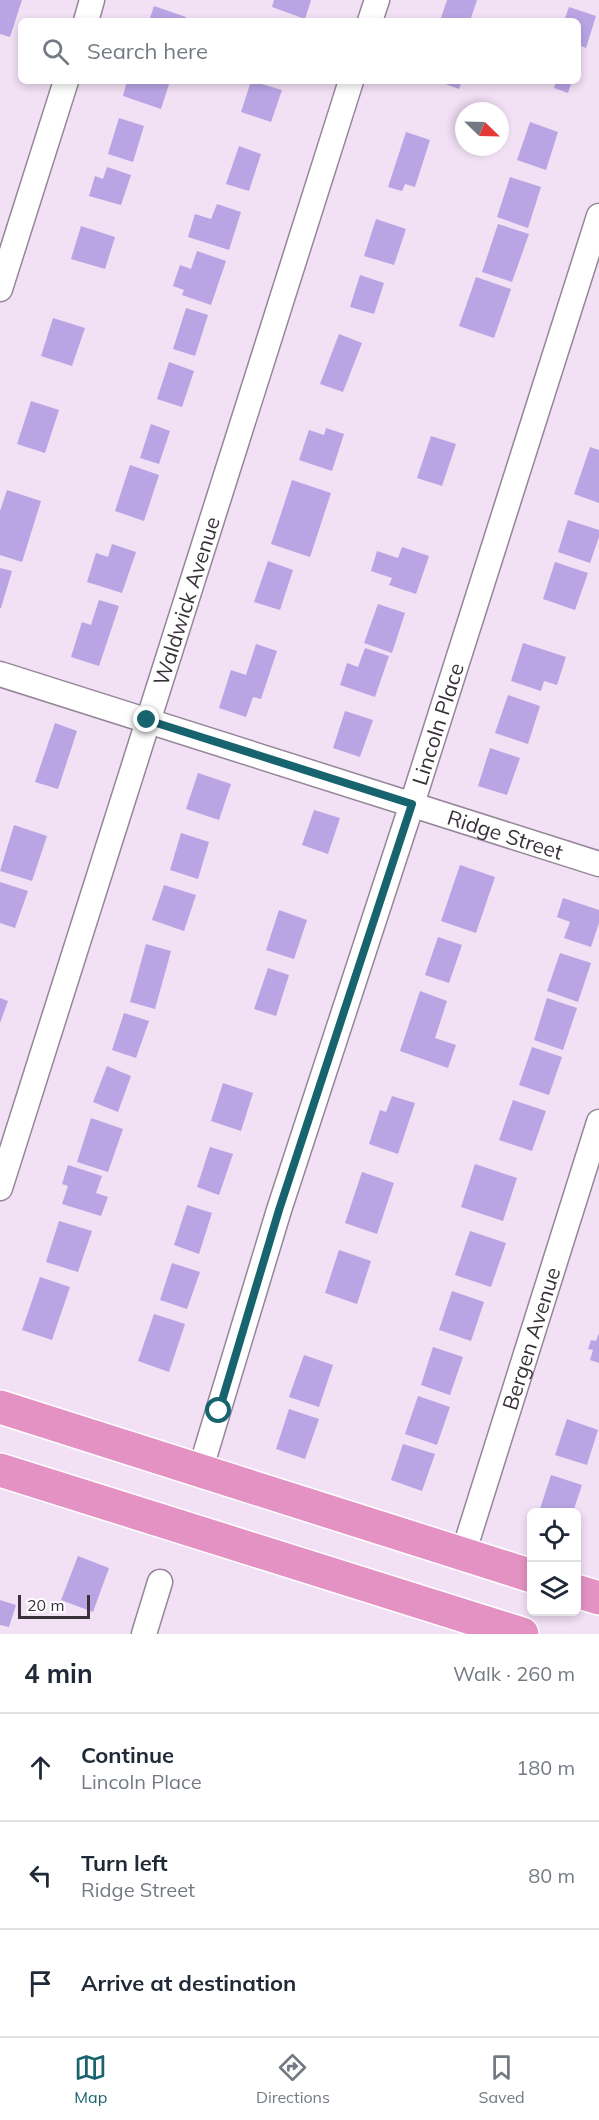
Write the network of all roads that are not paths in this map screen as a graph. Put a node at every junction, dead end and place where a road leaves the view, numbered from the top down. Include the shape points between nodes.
1 (92, 0) edge
2 (377, 0) edge
3 (87, 18) edge
4 (371, 18) edge
5 (65, 84) edge
6 (350, 84) edge
7 (599, 216) edge
8 (0, 289) edge
9 (0, 674) edge
10 (147, 720) junction
11 (412, 804) junction
12 (599, 864) edge
13 (599, 1122) edge
14 (0, 1188) edge
15 (0, 1407) edge
16 (0, 1470) edge
17 (200, 1471) junction
18 (463, 1554) junction
19 (527, 1575) edge
20 (160, 1582) dead end
21 (581, 1593) edge
22 (599, 1598) edge
23 (144, 1634) edge
24 (522, 1634) edge

1 - 3 street
2 - 4 street
5 - 8 street
6 - 10 street, Waldwick Avenue
7 - 11 street, Lincoln Place
9 - 10 street, Ridge Street
10 - 11 street, Ridge Street
10 - 14 street, Waldwick Avenue
11 - 12 street, Ridge Street
11 - 17 street, Lincoln Place via 279,1210
13 - 18 street, Bergen Avenue
15 - 17 highway
16 - 24 highway
17 - 18 highway
18 - 19 highway
20 - 23 street
21 - 22 highway

